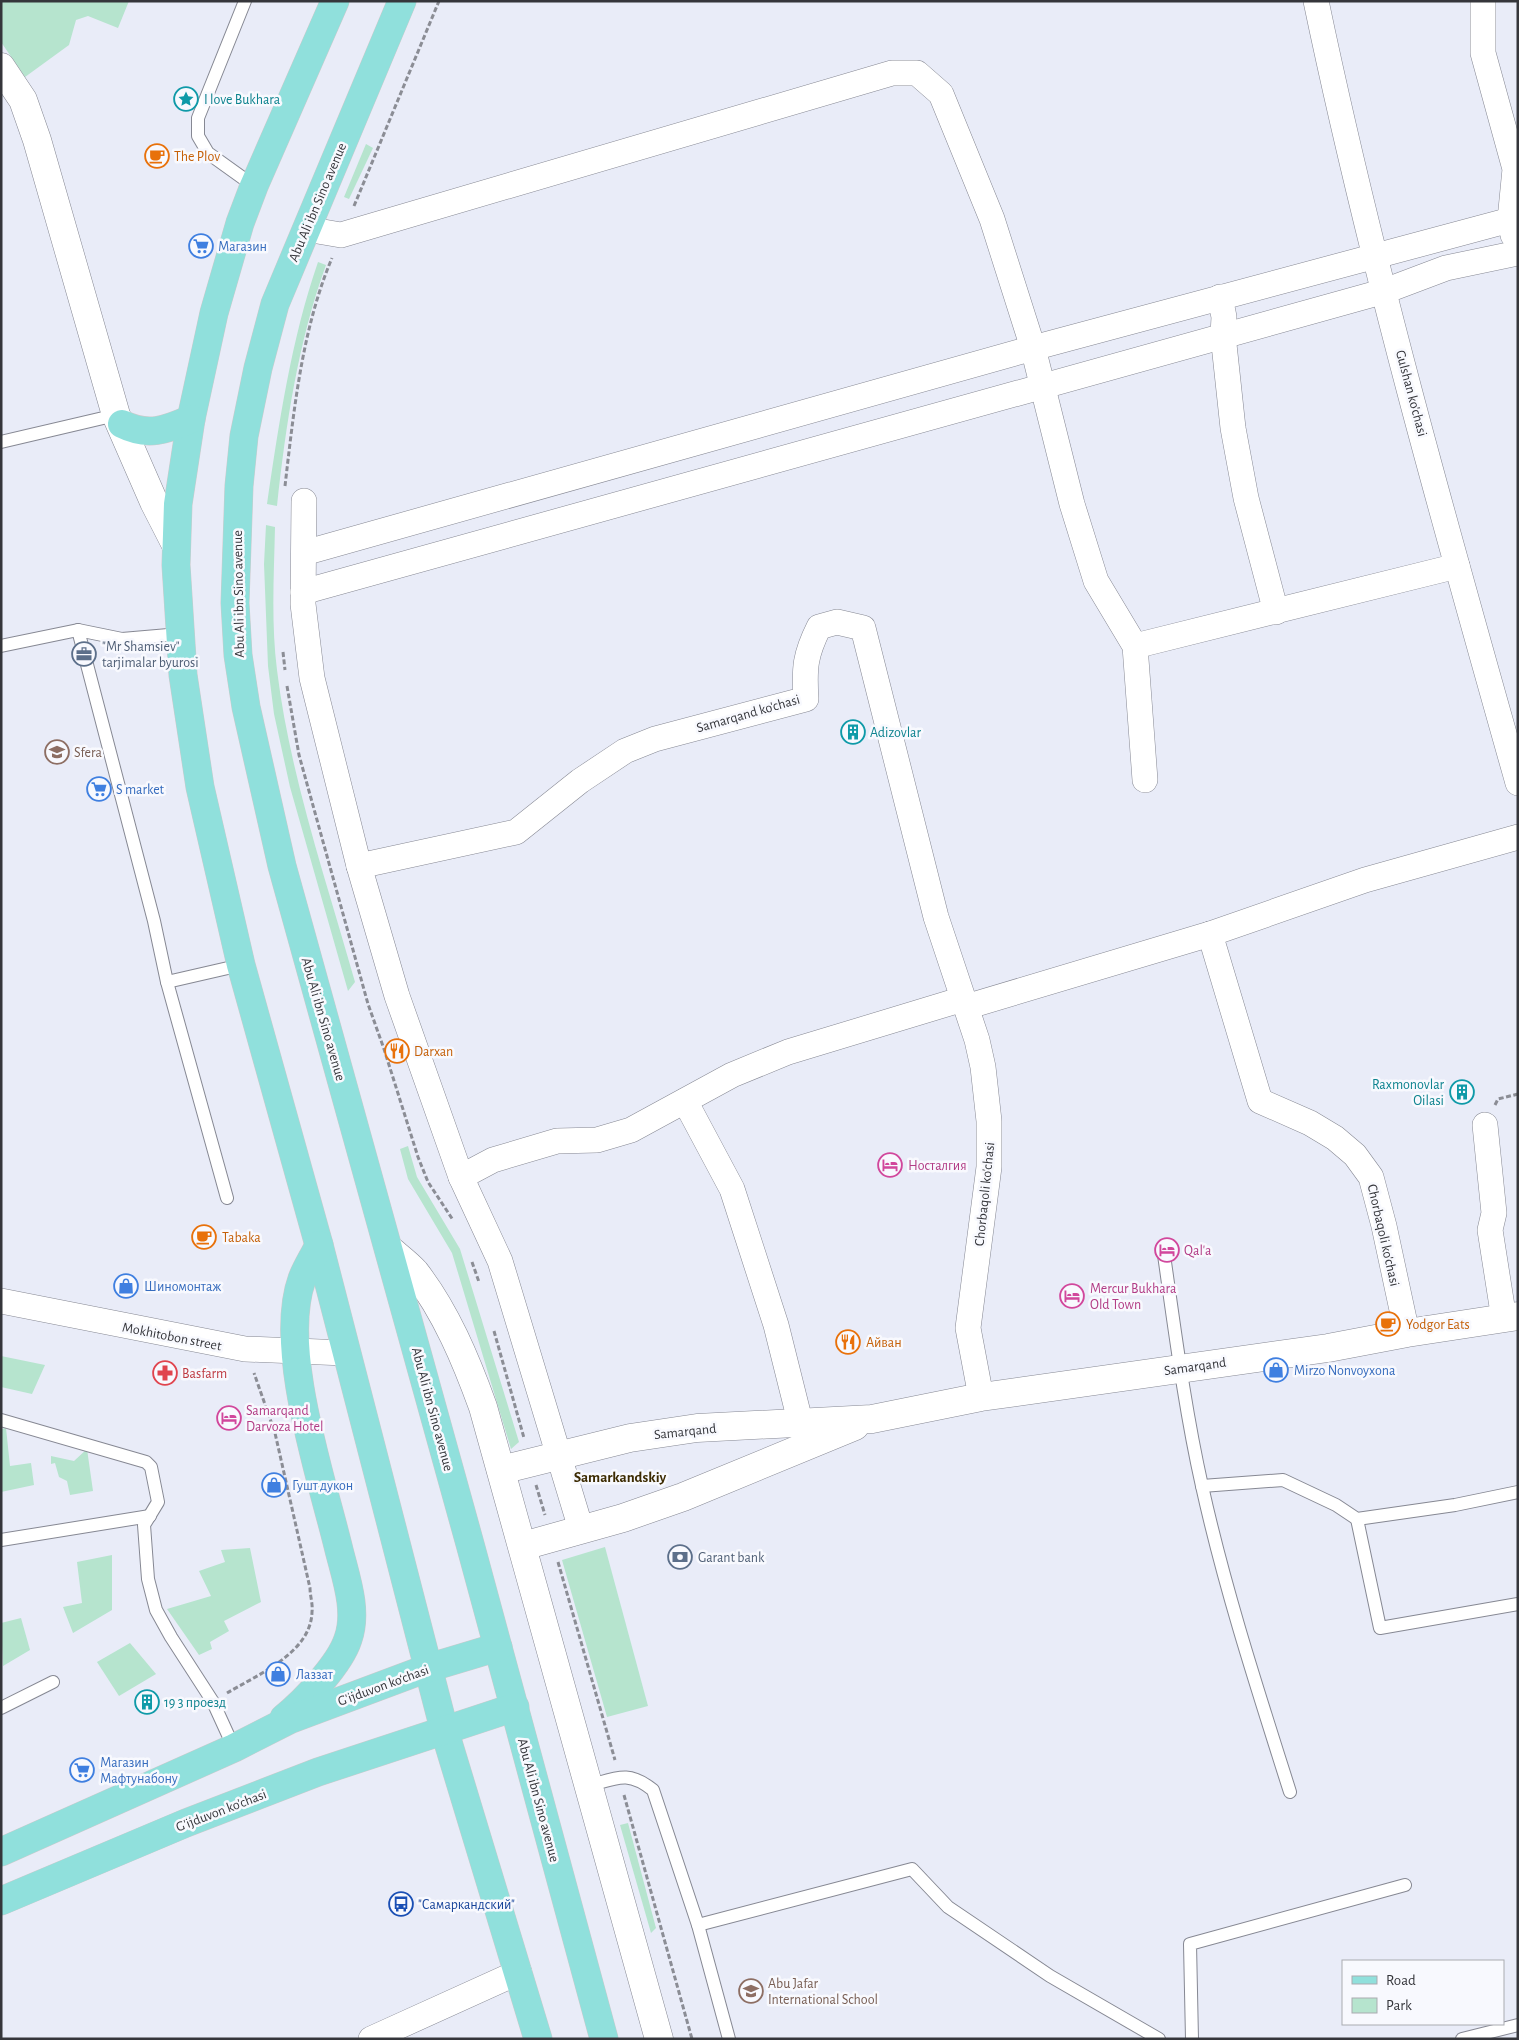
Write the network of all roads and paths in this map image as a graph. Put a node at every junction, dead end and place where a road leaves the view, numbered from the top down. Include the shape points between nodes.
1 (245, 1) edge
2 (334, 1) edge
3 (402, 1) edge
4 (439, 1) edge
5 (1316, 1) edge
6 (1483, 1) edge
7 (1, 67) edge
8 (254, 186) junction
9 (1510, 220) junction
10 (306, 229) junction
11 (341, 235) junction
12 (1516, 253) edge
13 (1377, 256) junction
14 (1385, 291) junction
15 (1220, 297) junction
16 (1223, 335) junction
17 (1033, 348) junction
18 (1042, 386) junction
19 (191, 418) junction
20 (119, 420) junction
21 (1, 442) edge
22 (294, 498) joint
23 (176, 545) junction
24 (304, 553) junction
25 (1457, 566) junction
26 (303, 592) junction
27 (1276, 612) junction
28 (78, 630) junction
29 (180, 634) junction
30 (1, 646) edge
31 (1135, 646) junction
32 (283, 649) dead end
33 (1146, 780) dead end
34 (1518, 783) edge
35 (1518, 837) edge
36 (359, 866) junction
37 (1210, 934) junction
38 (241, 965) junction
39 (167, 982) junction
40 (965, 1003) junction
41 (685, 1101) junction
42 (1485, 1125) dead end
43 (461, 1177) junction
44 (227, 1198) dead end
45 (457, 1228) dead end
46 (319, 1245) junction
47 (389, 1249) junction
48 (1164, 1255) dead end
49 (471, 1260) dead end
50 (480, 1284) dead end
51 (1, 1301) edge
52 (1511, 1317) edge
53 (491, 1321) dead end
54 (1407, 1333) junction
55 (245, 1349) junction
56 (294, 1351) junction
57 (345, 1353) junction
58 (1180, 1368) junction
59 (980, 1397) junction
60 (872, 1418) junction
61 (1, 1420) edge
62 (800, 1421) junction
63 (525, 1444) dead end
64 (558, 1457) junction
65 (501, 1470) junction
66 (535, 1480) dead end
67 (1202, 1486) junction
68 (1518, 1492) edge
69 (150, 1516) junction
70 (1357, 1519) junction
71 (547, 1524) dead end
72 (581, 1529) junction
73 (1, 1540) edge
74 (523, 1546) junction
75 (558, 1561) dead end
76 (1518, 1604) edge
77 (498, 1648) junction
78 (428, 1668) junction
79 (53, 1682) dead end
80 (213, 1702) junction
81 (515, 1707) junction
82 (1, 1708) edge
83 (444, 1729) junction
84 (269, 1730) junction
85 (234, 1748) junction
86 (620, 1778) junction
87 (588, 1786) junction
88 (1290, 1792) dead end
89 (1, 1852) edge
90 (1405, 1885) dead end
91 (1, 1901) edge
92 (698, 1925) junction
93 (518, 1972) junction
94 (1518, 2025) edge
95 (371, 2039) edge
96 (538, 2039) edge
97 (604, 2039) edge
98 (659, 2039) edge
99 (692, 2039) edge
100 (729, 2039) edge
101 (1159, 2039) edge
102 (1192, 2039) edge
103 (1462, 2039) edge

1 - 8 lane via 198,118 198,136 208,153
2 - 8 main road
3 - 10 main road, Abu Ali ibn Sino avenue
4 - 11 path
5 - 13 street, Gulshan ko'chasi
6 - 9 street via 1482,53 1515,169
7 - 20 street via 23,100 37,140
8 - 19 main road via 214,314
9 - 12 street
9 - 13 street
10 - 11 street
10 - 47 main road, Abu Ali ibn Sino avenue via 274,304 244,436 236,527 238,655 246,707 282,866
11 - 17 street via 892,73 917,73 941,94 992,219
11 - 22 path via 317,293 294,404
12 - 14 street via 1446,268
13 - 14 street, Gulshan ko'chasi
13 - 15 street
14 - 16 street
14 - 25 street, Gulshan ko'chasi
15 - 16 street
15 - 17 street
16 - 18 street
16 - 27 street via 1233,428 1246,498
17 - 18 street
17 - 24 street
18 - 26 street
18 - 31 street via 1072,504 1096,581
19 - 20 main road via 172,428 150,433
19 - 23 main road via 178,504
20 - 21 lane
20 - 23 street
22 - 24 street
23 - 29 main road
24 - 26 street
25 - 27 street
25 - 34 street, Gulshan ko'chasi
26 - 36 street via 312,678
27 - 31 street
28 - 29 lane via 122,639
28 - 30 lane
28 - 39 lane
29 - 38 main road via 200,787
31 - 33 street
32 - 45 path via 299,755 368,1004 418,1157 428,1182
35 - 37 street via 1365,880
36 - 40 street, Samarqand ko'chasi via 516,832 580,781 625,752 655,739 806,699 804,674 807,651 819,627 837,622 863,628 936,917
36 - 43 street via 397,996
37 - 40 street
37 - 54 street, Chorbaqoli ko'chasi via 1260,1100 1335,1138 1355,1155 1371,1177
38 - 39 lane
38 - 46 main road
39 - 44 lane
40 - 41 street via 788,1052
40 - 59 street, Chorbaqoli ko'chasi via 983,1067 989,1121 989,1167 968,1328
41 - 43 street via 632,1130 597,1140 557,1141 493,1160
41 - 62 street via 732,1189 776,1326
42 - 52 street via 1494,1213 1490,1230
43 - 64 street via 500,1261
46 - 56 main road via 302,1280 296,1310
46 - 57 main road
47 - 65 street via 414,1271 454,1336 483,1407
47 - 77 main road, Abu Ali ibn Sino avenue
48 - 58 lane
49 - 50 path
51 - 55 street, Mokhitobon street
52 - 54 street, Samarqand
53 - 63 path
54 - 58 street, Samarqand via 1328,1348
55 - 56 street, Mokhitobon street
55 - 80 path via 274,1433 310,1588 312,1612 307,1632 299,1645
56 - 57 street, Mokhitobon street
56 - 84 main road via 346,1578 352,1624 334,1666
57 - 78 main road
58 - 59 street, Samarqand
58 - 67 lane
59 - 60 street, Samarqand
60 - 62 street, Samarqand
60 - 72 street, Samarqand via 683,1497
61 - 69 lane via 146,1462 151,1467 158,1502
62 - 64 street, Samarqand via 697,1428 630,1438
64 - 65 street, Samarqand
64 - 72 street
65 - 74 street
66 - 71 path
67 - 70 lane via 1283,1480 1336,1505
67 - 88 lane via 1236,1621
68 - 70 lane
69 - 73 lane
69 - 80 lane via 144,1525 148,1579 156,1610
70 - 76 lane via 1380,1628
72 - 74 street, Samarqand
74 - 87 street
75 - 86 path
77 - 78 main road, G'ijduvon ko‘chasi
77 - 81 main road, Abu Ali ibn Sino avenue
78 - 83 main road
78 - 84 main road, G'ijduvon ko‘chasi
79 - 82 lane
80 - 85 lane
81 - 83 main road
81 - 97 main road, Abu Ali ibn Sino avenue
83 - 91 main road, G'ijduvon ko'chasi via 318,1772 186,1823
83 - 93 main road
84 - 85 main road
85 - 89 main road
86 - 87 lane
86 - 92 lane via 637,1779 653,1790
86 - 99 path
87 - 98 street
90 - 102 lane via 1190,1944
92 - 100 lane
92 - 101 lane via 912,1869 948,1907 1050,1976
93 - 95 street
93 - 96 main road
94 - 103 lane

